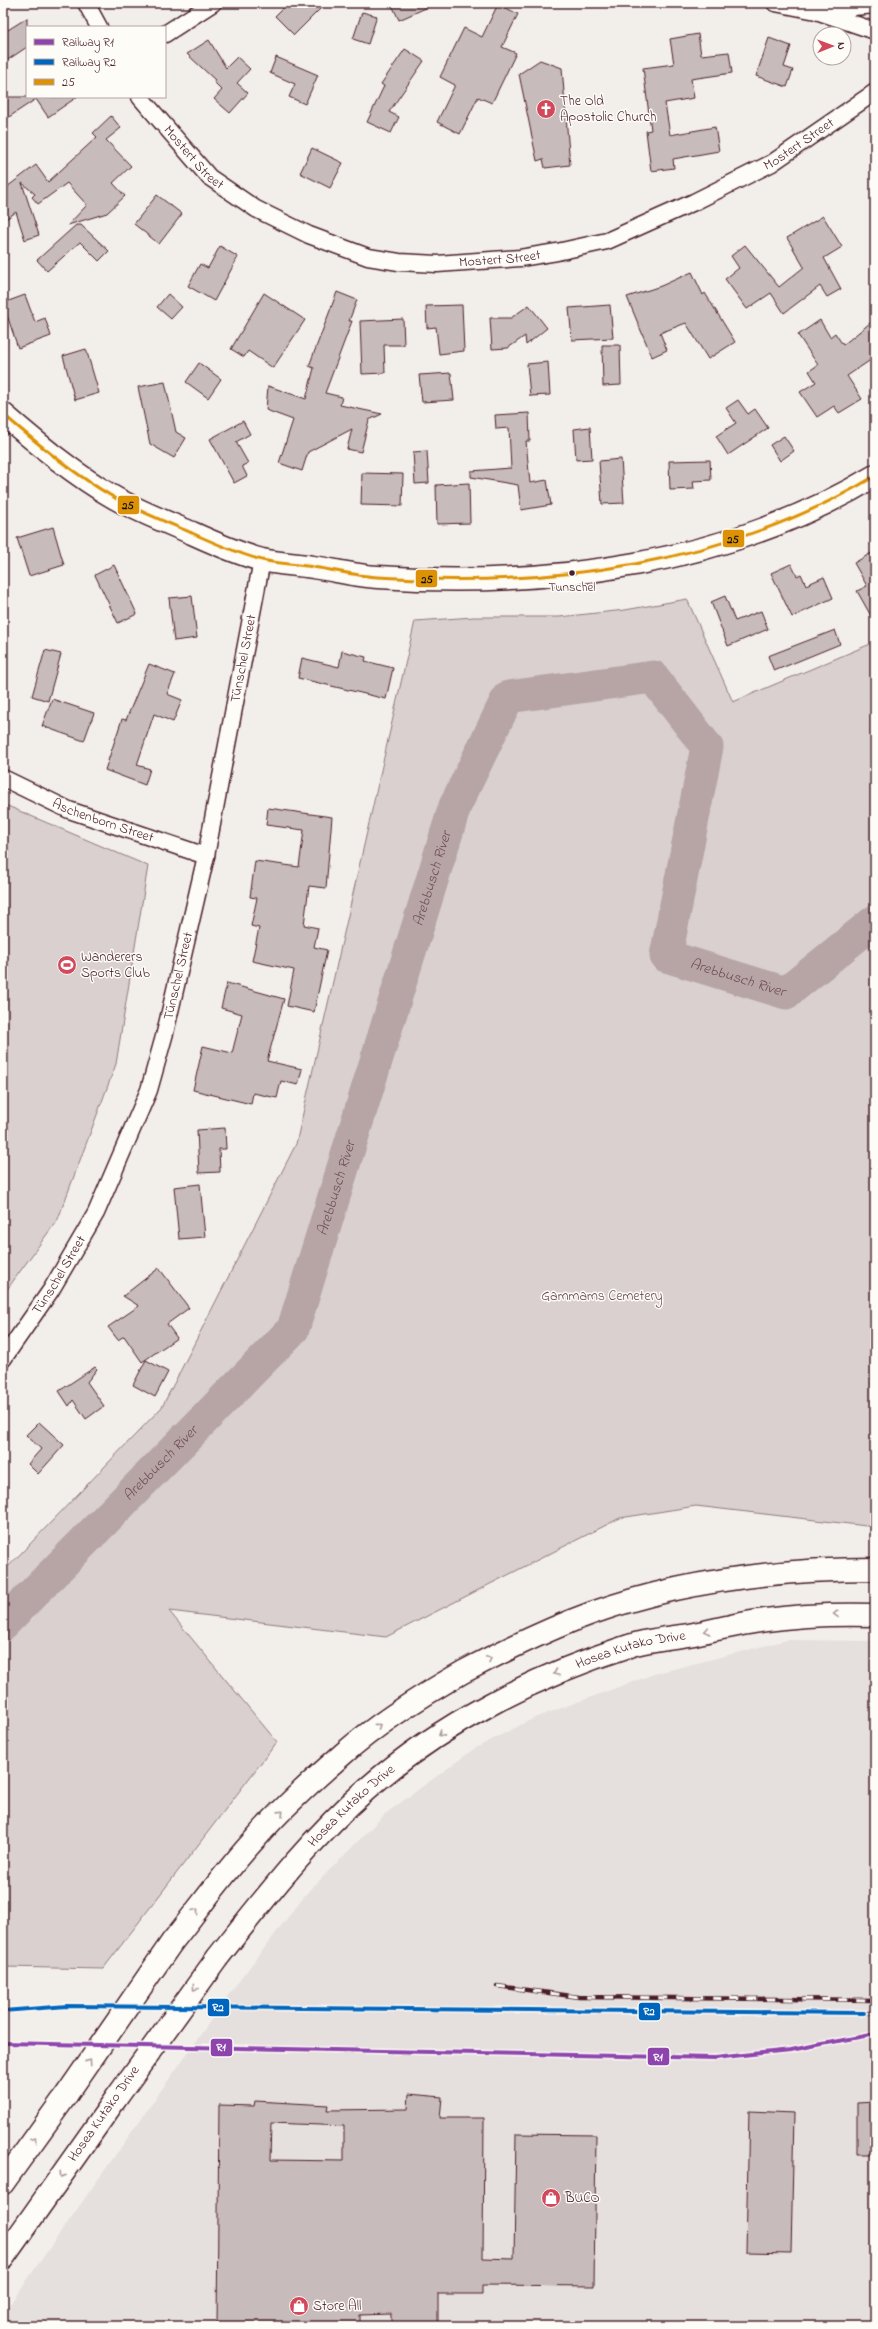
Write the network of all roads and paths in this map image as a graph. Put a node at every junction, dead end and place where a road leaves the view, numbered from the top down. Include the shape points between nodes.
1 (86, 3) edge
2 (213, 3) edge
3 (775, 3) edge
4 (875, 5) edge
5 (816, 11) junction
6 (98, 26) edge
7 (875, 31) edge
8 (166, 33) edge
9 (875, 92) edge
10 (141, 98) edge
11 (3, 414) edge
12 (875, 476) edge
13 (262, 560) junction
14 (3, 778) edge
15 (206, 856) junction
16 (3, 1358) edge
17 (875, 1569) edge
18 (875, 1615) edge
19 (3, 2183) edge
20 (3, 2258) edge

1 - 6 street
2 - 8 street
3 - 5 street
4 - 5 street
5 - 7 street
9 - 10 street, Mostert Street via 772,163 607,241 520,258 437,264 399,262 368,256 309,235 256,209 209,177
11 - 13 main road via 48,452 116,499 204,538
12 - 13 main road via 818,508 730,541 653,560 577,573 464,579 376,577
13 - 15 street, Tünschel Street
14 - 15 street, Aschenborn Street via 69,810
15 - 16 street, Tünschel Street via 165,1033 149,1090 96,1213 51,1290
19 -> 17 main road, bridge via 172,1942 256,1837 342,1754 390,1717 486,1660 592,1613 683,1588 794,1572
18 -> 20 main road, Hosea Kutako Drive, bridge via 836,1614 766,1620 631,1645 554,1673 450,1728 421,1747 366,1790 302,1852 218,1957

